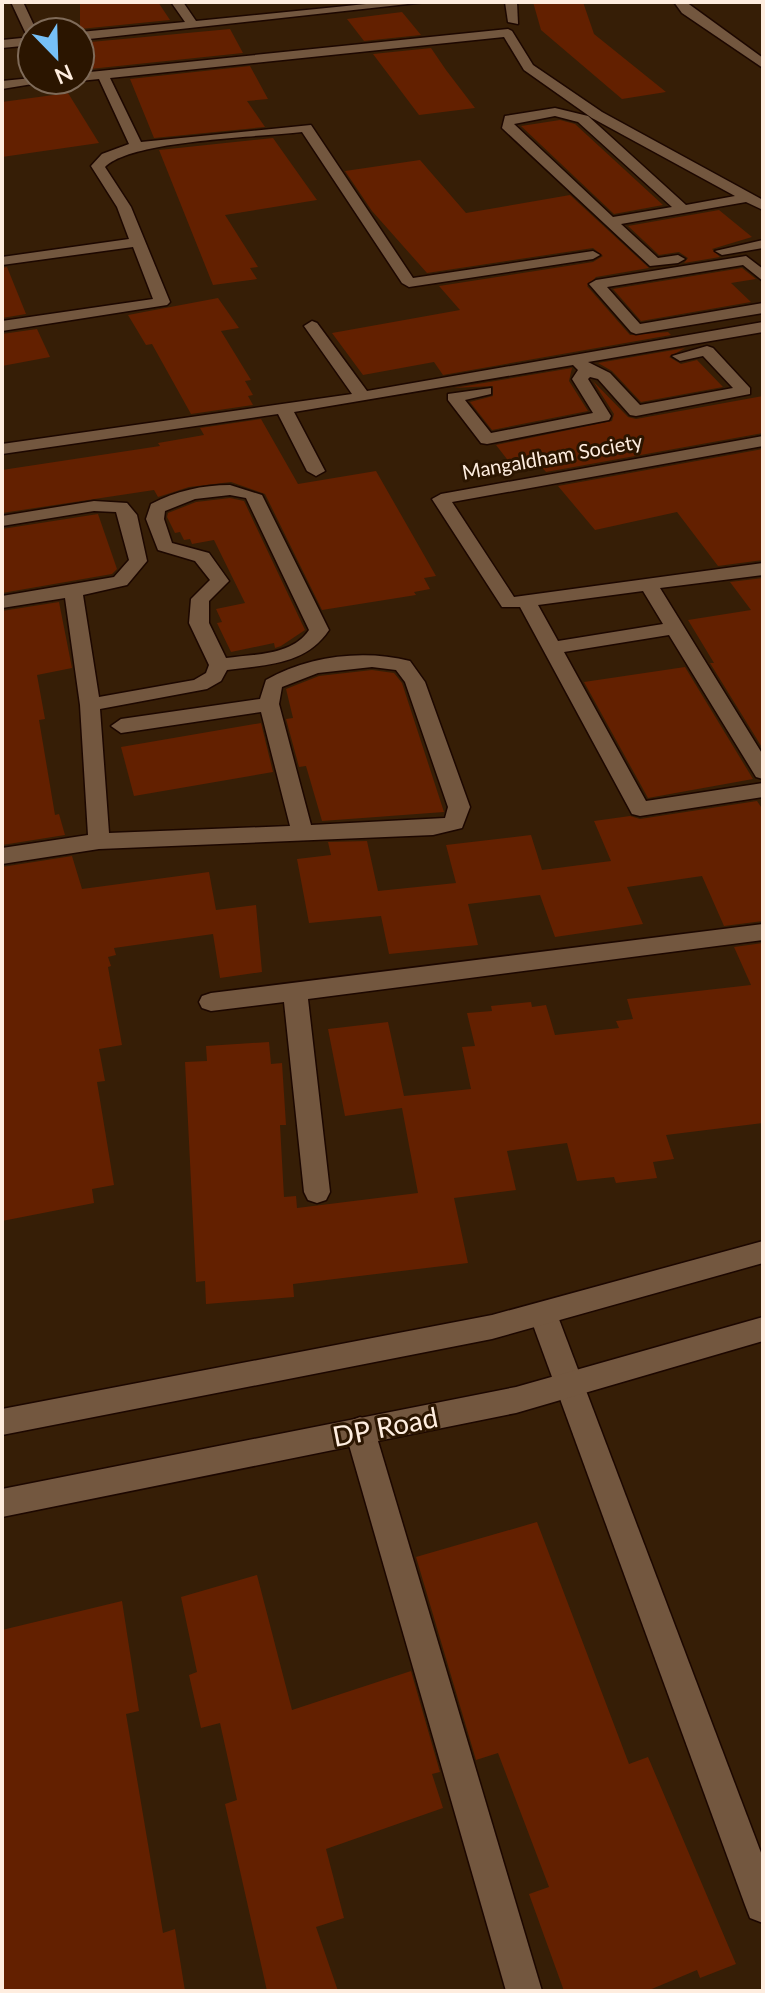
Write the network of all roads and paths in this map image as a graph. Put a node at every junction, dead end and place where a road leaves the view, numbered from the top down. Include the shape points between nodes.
1 (177, 2) edge
2 (420, 2) edge
3 (511, 2) edge
4 (680, 2) edge
5 (514, 22) dead end
6 (193, 25) junction
7 (96, 34) edge
8 (763, 64) edge
9 (103, 75) junction
10 (96, 76) edge
11 (136, 146) junction
12 (748, 198) junction
13 (763, 206) edge
14 (684, 210) junction
15 (610, 222) junction
16 (136, 242) junction
17 (763, 244) edge
18 (593, 255) dead end
19 (2, 261) edge
20 (763, 277) edge
21 (763, 308) edge
22 (2, 326) edge
23 (312, 326) dead end
24 (763, 327) edge
25 (648, 328) junction
26 (664, 343) junction
27 (586, 369) junction
28 (363, 397) junction
29 (284, 409) junction
30 (763, 441) edge
31 (2, 449) edge
32 (316, 471) dead end
33 (2, 521) edge
34 (763, 569) edge
35 (648, 584) junction
36 (73, 591) junction
37 (526, 601) junction
38 (2, 602) edge
39 (675, 628) junction
40 (550, 648) junction
41 (219, 665) junction
42 (269, 704) junction
43 (90, 705) junction
44 (121, 726) dead end
45 (763, 772) edge
46 (763, 790) edge
47 (303, 835) junction
48 (99, 841) junction
49 (2, 856) edge
50 (763, 932) edge
51 (295, 991) junction
52 (211, 1002) dead end
53 (317, 1192) dead end
54 (763, 1252) edge
55 (543, 1314) junction
56 (763, 1329) edge
57 (570, 1385) junction
58 (2, 1422) edge
59 (360, 1431) junction
60 (2, 1503) edge
61 (763, 1905) edge
62 (524, 1991) edge

1 - 6 street
2 - 6 street
3 - 5 street
4 - 8 street
6 - 7 street
9 - 10 street
9 - 11 street
9 - 12 street via 508,33 528,67 597,115
11 - 16 street via 98,166 124,207
11 - 18 street via 306,128 409,283
12 - 13 street
12 - 14 street
14 - 15 street
14 - 15 street via 583,119 555,112 510,119 507,125
15 - 17 street via 655,263
16 - 19 street
16 - 22 street via 162,302
20 - 25 street via 746,260 596,284 636,329
21 - 25 street
23 - 28 street
24 - 26 street
25 - 26 street
26 - 27 street
27 - 27 street via 604,376 636,411 744,391 707,351
27 - 27 street via 580,379 603,416 487,439 454,397
27 - 28 street
28 - 29 street
29 - 31 street
29 - 32 street
30 - 37 street, Mangaldham Society via 441,499 509,603
33 - 36 street via 94,506 121,507 128,515 138,561 120,581
34 - 35 street
35 - 37 street
35 - 39 street
36 - 38 street
36 - 43 street
37 - 40 street
39 - 40 street
39 - 45 street
40 - 46 street via 640,809
41 - 41 street via 299,651 319,630 253,495 241,490 172,499 157,508 155,519 164,546 202,557 220,581 200,599 199,623
41 - 43 street via 214,677 200,685
42 - 44 street
42 - 47 street
42 - 47 street via 273,684 287,674 360,661 403,665 415,682 459,807 454,823 433,828
43 - 48 street
47 - 48 street
48 - 49 street
50 - 51 street
51 - 52 street
51 - 53 street
54 - 55 street
55 - 57 street
55 - 58 street
56 - 57 street, DP Road
57 - 59 street, DP Road
57 - 61 street
59 - 60 street, DP Road
59 - 62 street

